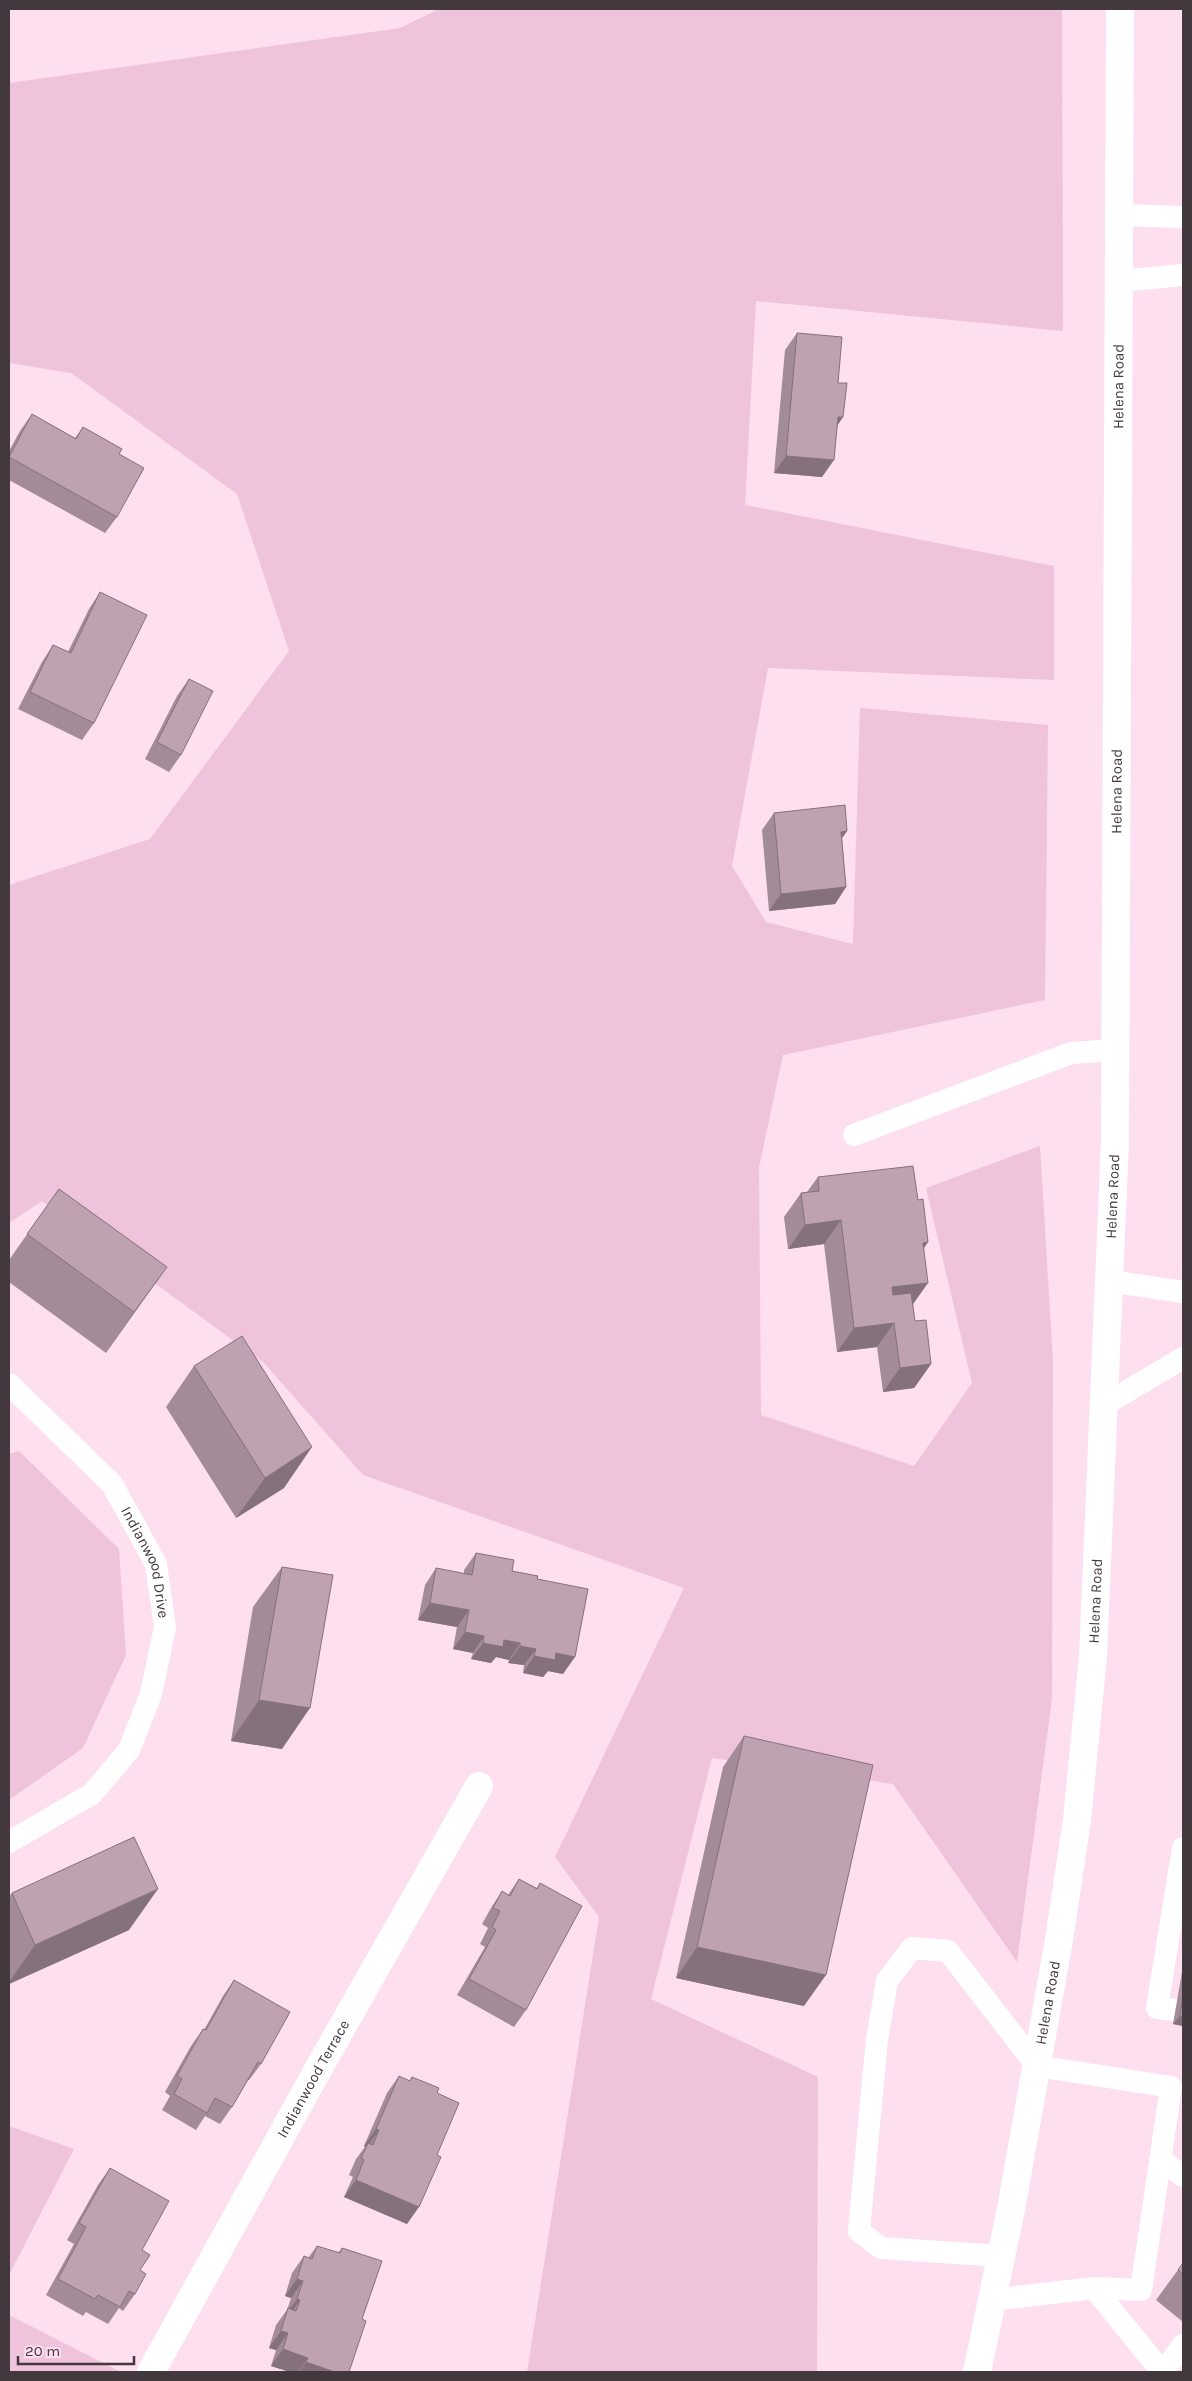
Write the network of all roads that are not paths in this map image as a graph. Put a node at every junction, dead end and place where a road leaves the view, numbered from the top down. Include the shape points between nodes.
1 (1120, 9) edge
2 (1120, 215) junction
3 (1183, 217) edge
4 (1183, 275) edge
5 (1120, 281) junction
6 (1115, 1050) junction
7 (854, 1135) dead end
8 (1109, 1281) junction
9 (1183, 1292) edge
10 (1183, 1358) edge
11 (9, 1384) edge
12 (1104, 1405) junction
13 (479, 1786) dead end
14 (9, 1842) edge
15 (1183, 1848) edge
16 (1179, 1902) edge
17 (1177, 1930) edge
18 (1176, 2010) dead end
19 (1037, 2066) junction
20 (1177, 2085) edge
21 (1161, 2160) junction
22 (1183, 2176) edge
23 (1001, 2256) junction
24 (1094, 2288) junction
25 (992, 2300) junction
26 (1183, 2345) edge
27 (979, 2370) edge
28 (151, 2372) edge
29 (1162, 2372) edge

1 - 2 main road, Helena Road
2 - 3 lane
2 - 5 main road, Helena Road
4 - 5 lane
5 - 6 main road, Helena Road
6 - 7 lane via 1071,1053
6 - 8 main road, Helena Road
8 - 9 lane
8 - 12 main road, Helena Road
10 - 12 lane
11 - 14 lane, Indianwood Drive via 112,1484 156,1564 164,1627 151,1694 129,1750 92,1794
12 - 19 main road, Helena Road via 1093,1656 1078,1810 1060,1940
13 - 28 main road, Indianwood Terrace
15 - 16 lane
16 - 17 lane
17 - 18 lane via 1170,1984 1157,2008
19 - 20 lane
19 - 23 main road, Helena Road
19 - 23 lane via 948,1951 912,1948 887,1981 877,2039 860,2232 881,2248
20 - 21 lane
21 - 22 lane
21 - 24 lane via 1141,2290
23 - 25 main road, Helena Road
24 - 25 lane
24 - 29 lane
25 - 27 main road, Helena Road
26 - 29 lane

